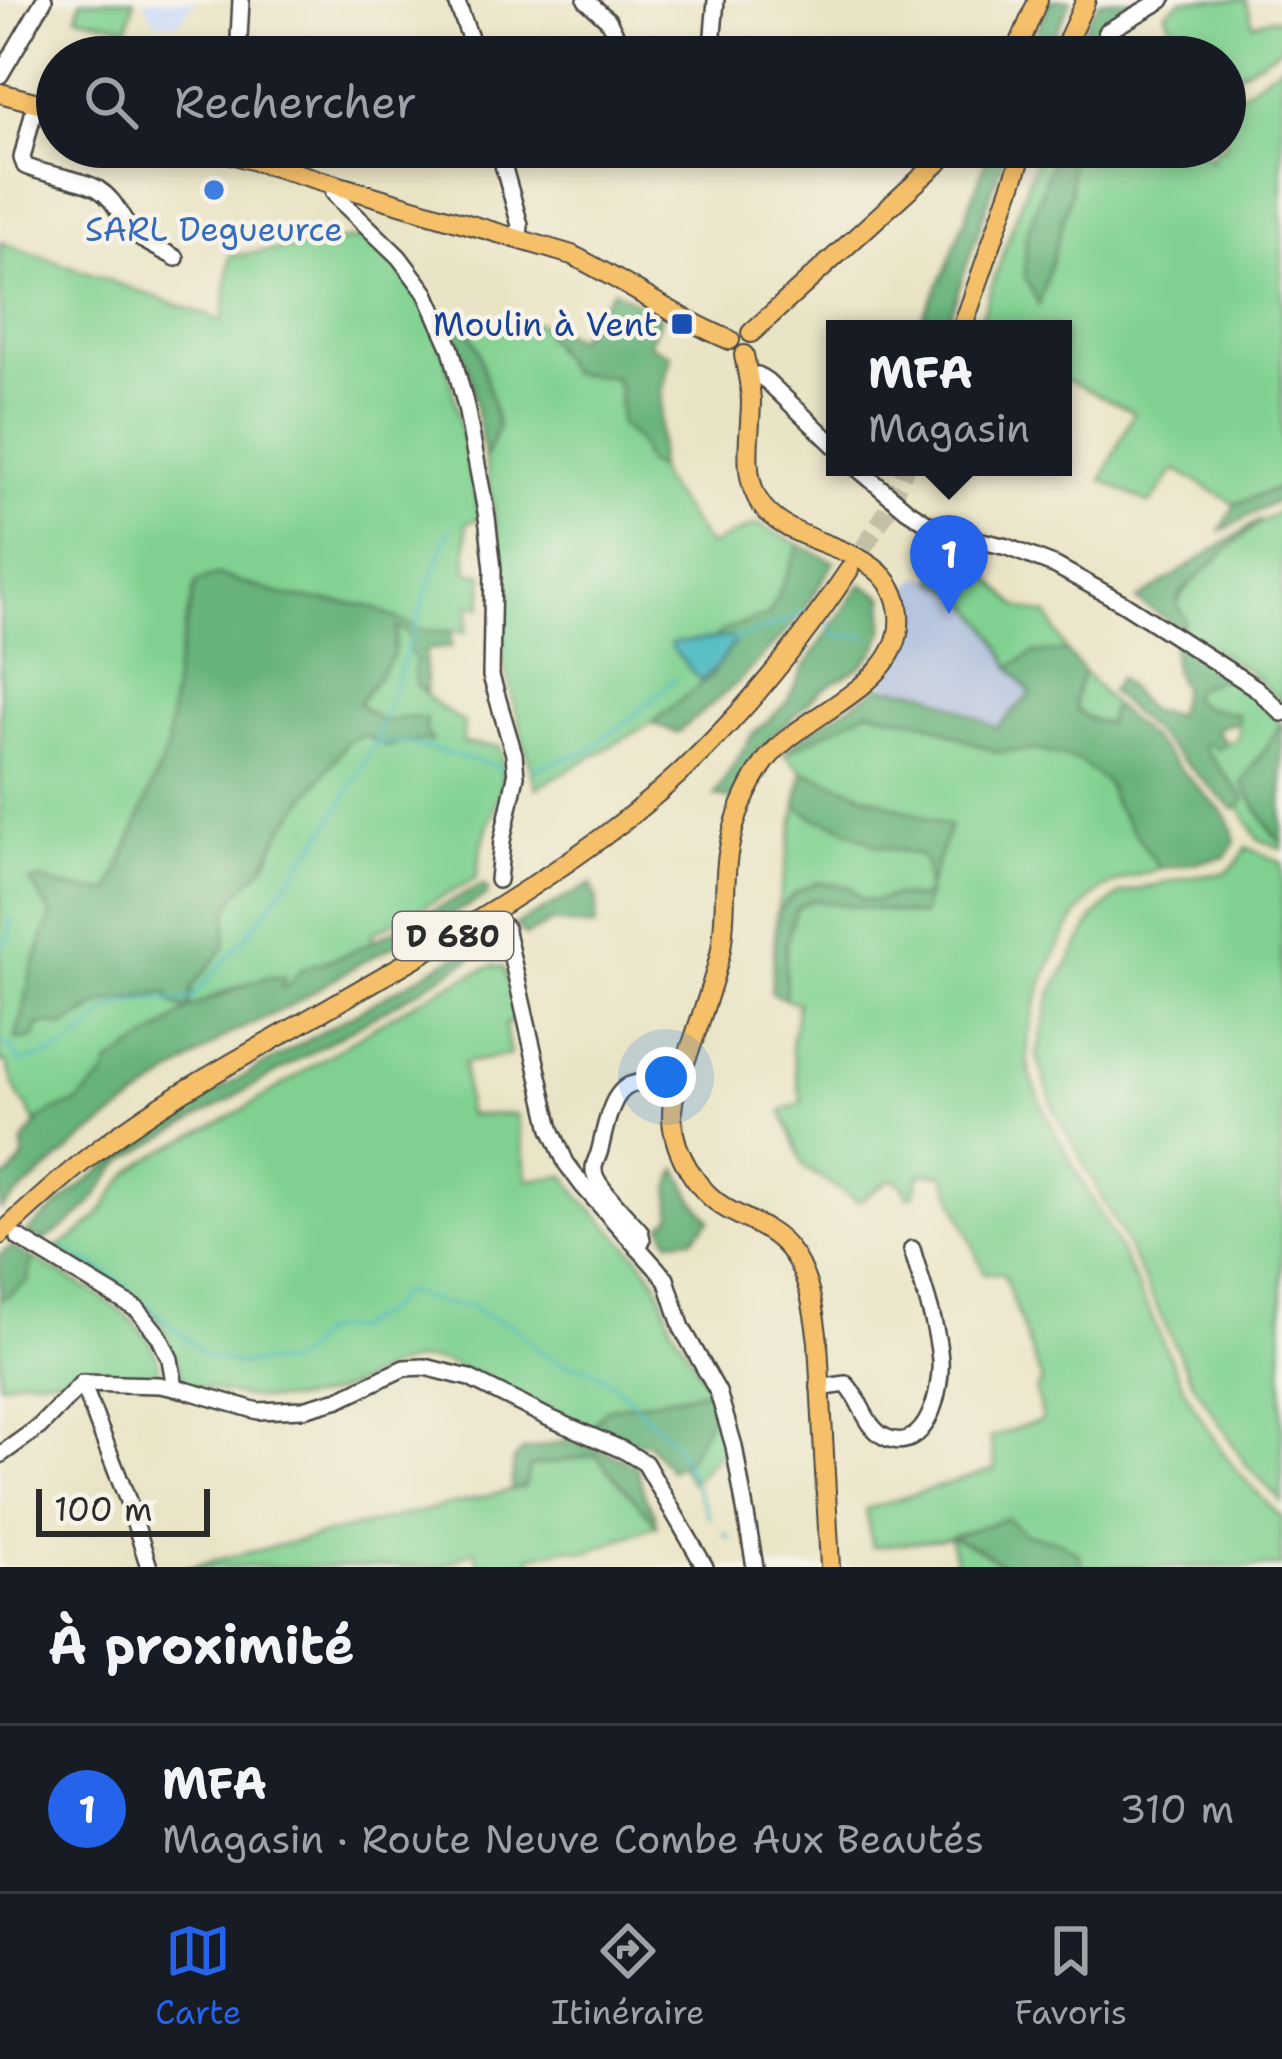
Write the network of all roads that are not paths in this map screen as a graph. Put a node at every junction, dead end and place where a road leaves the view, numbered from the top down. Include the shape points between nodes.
1 (44, 0) edge
2 (241, 0) edge
3 (456, 0) edge
4 (586, 0) edge
5 (716, 0) edge
6 (1038, 0) edge
7 (1086, 0) edge
8 (1162, 0) edge
9 (1106, 32) dead end
10 (239, 36) edge
11 (469, 36) edge
12 (616, 36) edge
13 (713, 36) edge
14 (1023, 36) edge
15 (1070, 36) edge
16 (0, 75) edge
17 (0, 93) edge
18 (36, 102) joint
19 (278, 168) edge
20 (504, 168) edge
21 (932, 168) edge
22 (1018, 168) edge
23 (334, 185) junction
24 (519, 238) junction
25 (176, 258) dead end
26 (965, 320) edge
27 (738, 347) junction
28 (748, 376) junction
29 (826, 437) edge
30 (867, 476) edge
31 (849, 570) tunnel mouth
32 (1282, 713) edge
33 (498, 880) dead end
34 (505, 926) dead end
35 (674, 1099) junction
36 (9, 1237) edge
37 (638, 1247) junction
38 (912, 1250) dead end
39 (82, 1383) junction
40 (175, 1388) junction
41 (819, 1388) junction
42 (0, 1455) edge
43 (149, 1567) edge
44 (705, 1567) edge
45 (755, 1567) edge
46 (830, 1567) edge

1 - 16 street
2 - 10 street
3 - 11 street
4 - 12 street
5 - 13 street
6 - 14 main road
7 - 15 main road
8 - 9 street
17 - 18 main road
18 - 25 street via 25,166 95,187 137,235
19 - 23 main road
20 - 24 street
21 - 27 main road via 752,333 734,333
22 - 26 main road
23 - 24 main road
23 - 33 street via 426,293 466,407 493,569 491,676 516,776
24 - 27 main road via 572,255
27 - 28 main road
28 - 29 street via 767,381
28 - 35 main road via 748,459 757,498 784,525 885,578 900,615 881,669 797,730 749,786 728,856 721,951
30 - 32 street via 940,531 1056,566 1124,603
31 - 36 main road, D 680 via 752,697 608,833 465,930 160,1106 41,1197
34 - 37 street via 551,1129 566,1163
35 - 37 street via 654,1086 628,1088 604,1122 594,1171 640,1232
35 - 41 main road via 680,1153 703,1189 792,1252 814,1316
36 - 40 street via 138,1310 170,1359
37 - 45 street via 666,1279 718,1392
38 - 41 street via 940,1363 922,1432 883,1436 846,1384
39 - 40 street
39 - 42 street
39 - 43 street
40 - 44 street via 258,1411 339,1400 404,1368 469,1378 644,1463
41 - 46 main road

